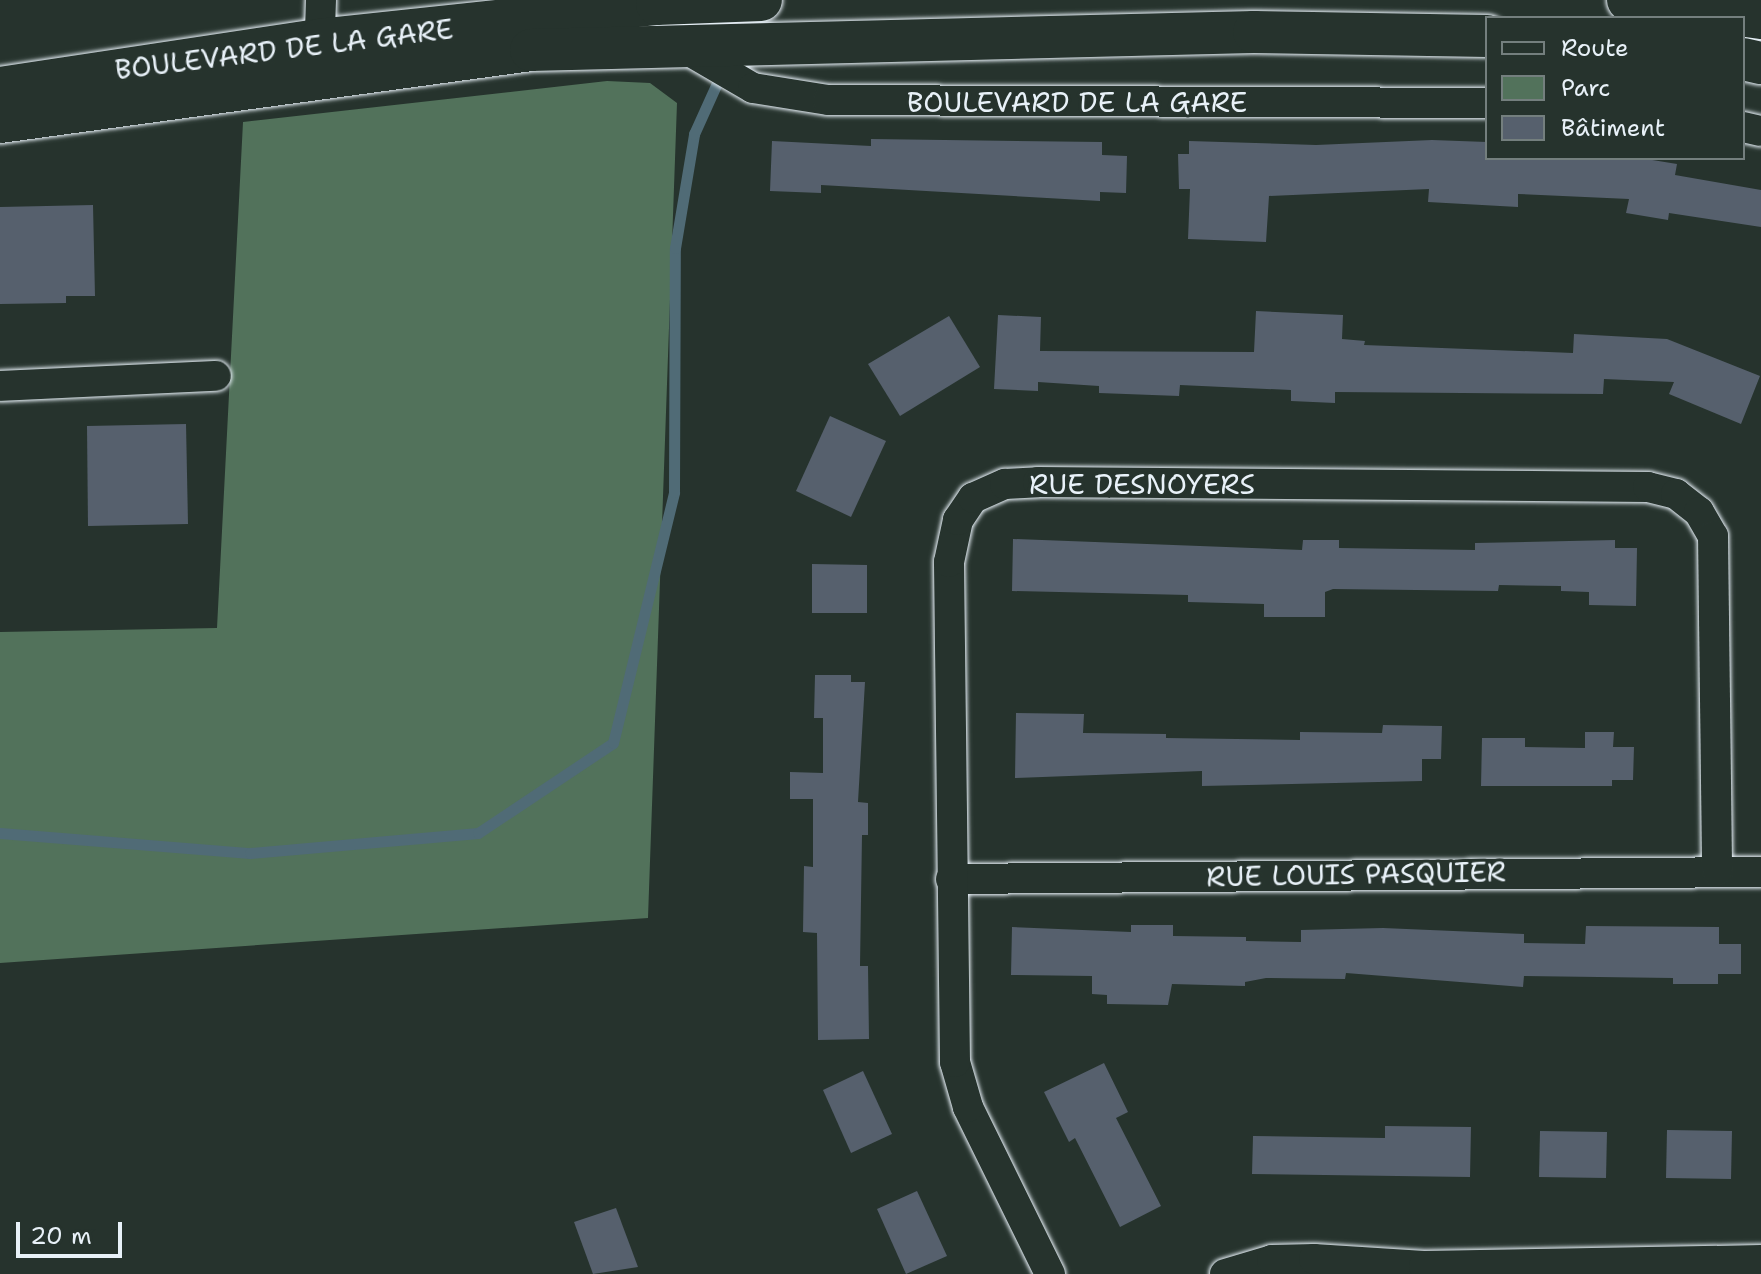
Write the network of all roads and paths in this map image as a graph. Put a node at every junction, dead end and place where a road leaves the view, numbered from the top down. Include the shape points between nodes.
1 (761, 0) edge
2 (1628, 0) edge
3 (1761, 18) edge
4 (1485, 36) edge
5 (320, 39) edge
6 (680, 45) junction
7 (0, 88) edge
8 (1485, 103) edge
9 (0, 122) edge
10 (216, 376) dead end
11 (0, 386) edge
12 (1717, 871) junction
13 (1761, 872) edge
14 (951, 879) junction
15 (1761, 1260) edge
16 (1050, 1274) edge
17 (1225, 1274) edge

1 - 5 street, BOULEVARD DE LA GARE via 657,4
2 - 3 street
4 - 6 street, BOULEVARD DE LA GARE via 1254,32
5 - 6 street, BOULEVARD DE LA GARE via 531,50
5 - 7 street, BOULEVARD DE LA GARE
5 - 9 street, BOULEVARD DE LA GARE
6 - 8 street, BOULEVARD DE LA GARE via 753,88 828,100
10 - 11 street
12 - 13 street, RUE LOUIS PASQUIER
12 - 14 street, RUE LOUIS PASQUIER
12 - 14 street, RUE DESNOYERS via 1713,536 1699,512 1676,494 1648,487 1038,482 1005,484 973,498 958,520 949,562
14 - 16 street, RUE DESNOYERS via 955,1062 968,1107
15 - 17 street via 1424,1266 1272,1260

